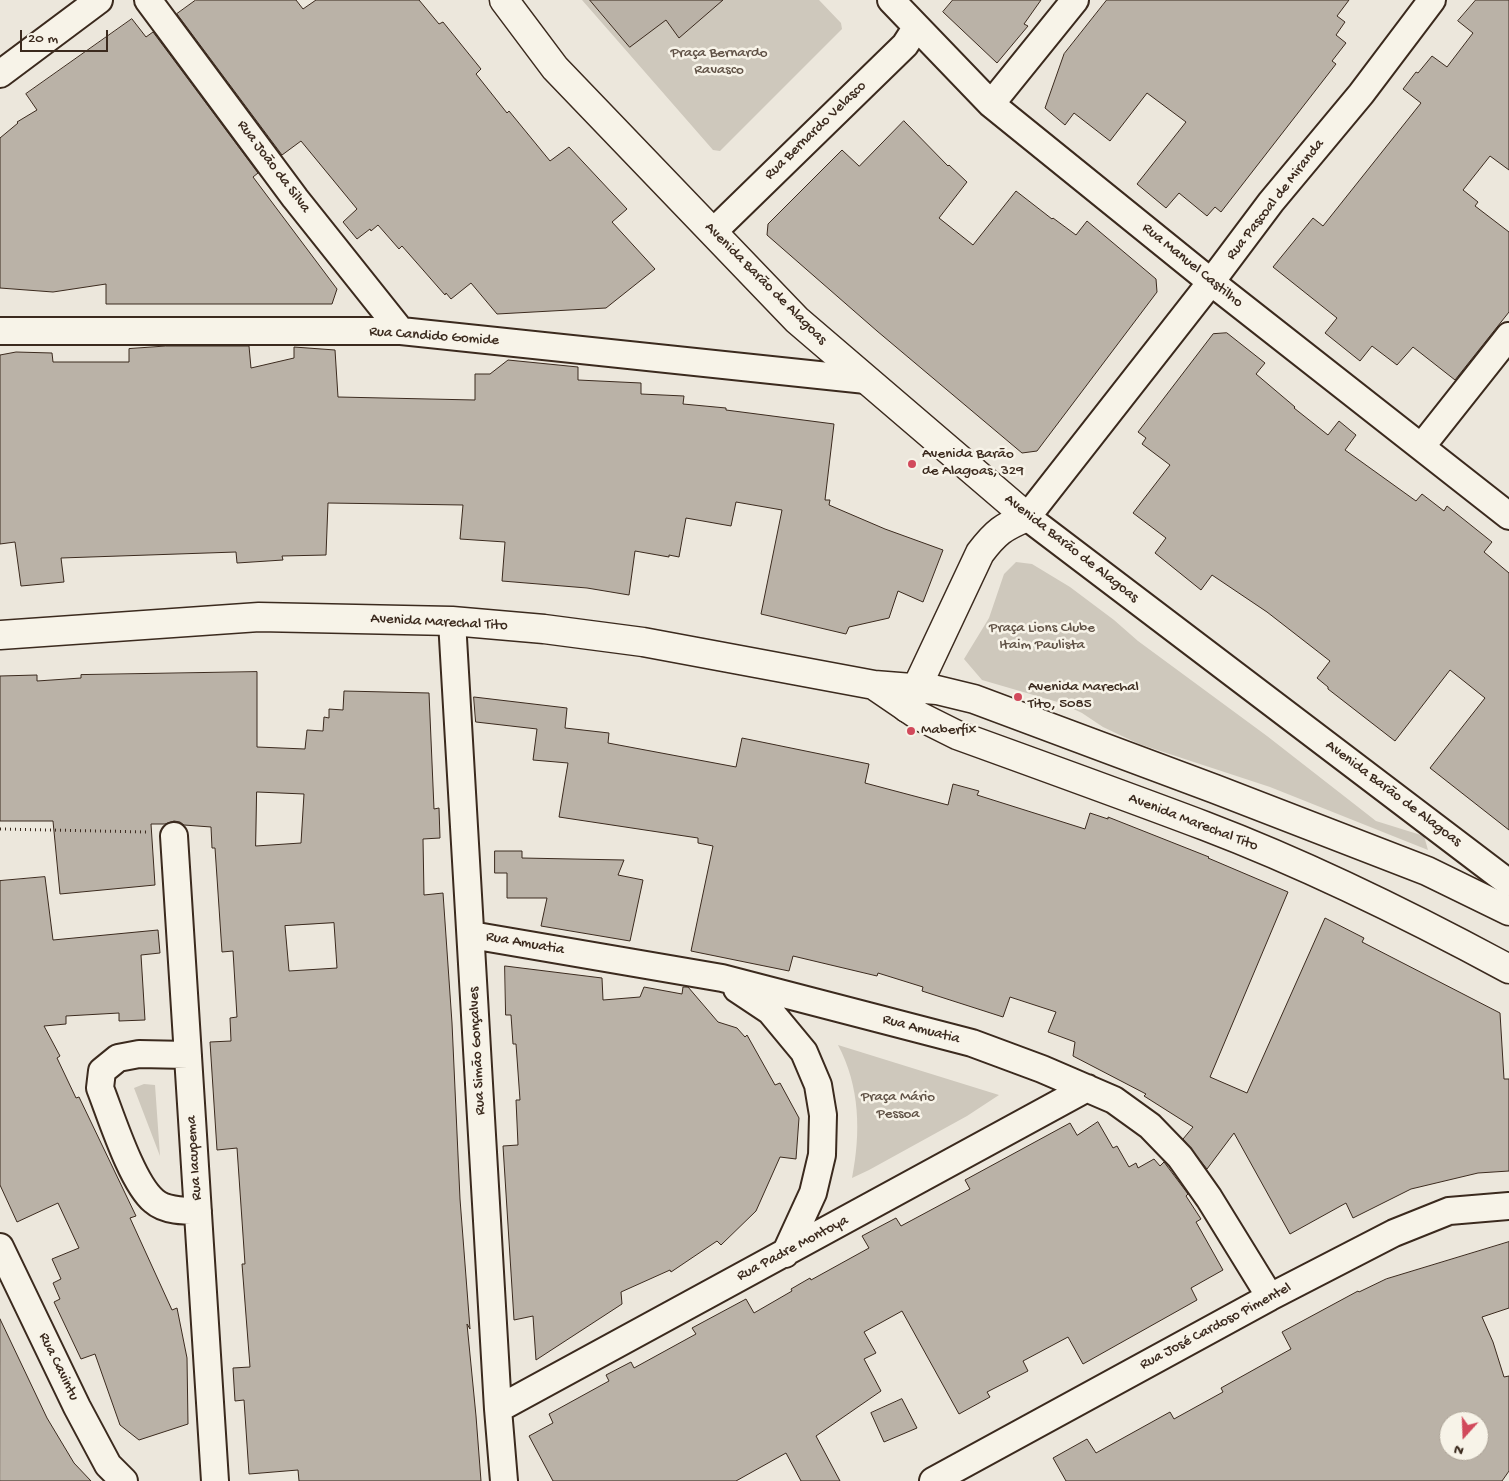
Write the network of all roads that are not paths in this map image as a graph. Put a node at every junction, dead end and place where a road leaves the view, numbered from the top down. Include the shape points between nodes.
1 (100, 0) edge
2 (148, 0) edge
3 (504, 0) edge
4 (891, 0) edge
5 (1075, 0) edge
6 (1432, 0) edge
7 (916, 28) junction
8 (0, 74) edge
9 (991, 104) junction
10 (713, 232) junction
11 (1211, 282) junction
12 (0, 331) edge
13 (401, 331) junction
14 (1509, 336) edge
15 (866, 380) junction
16 (1422, 446) junction
17 (1509, 516) edge
18 (1027, 517) junction
19 (452, 621) junction
20 (0, 635) edge
21 (912, 698) junction
22 (174, 836) road end
23 (1509, 883) edge
24 (1509, 911) edge
25 (471, 935) junction
26 (1509, 969) edge
27 (722, 978) junction
28 (188, 1055) junction
29 (1087, 1088) junction
30 (1509, 1206) edge
31 (198, 1212) junction
32 (0, 1246) edge
33 (785, 1254) junction
34 (1270, 1297) junction
35 (498, 1409) junction
36 (124, 1481) edge
37 (215, 1481) edge
38 (504, 1481) edge
39 (934, 1481) edge

1 - 8 street
2 - 13 street, Rua João da Silva via 295,198
3 - 10 main road, Avenida Barão de Alagoas via 555,68
4 - 7 street, Rua Manuel Castilho
5 - 9 street
6 - 11 street, Rua Pascoal de Miranda
7 - 9 street, Rua Manuel Castilho
7 - 10 street, Rua Bernardo Velasco via 905,45
9 - 11 street, Rua Manuel Castilho
10 - 15 main road, Avenida Barão de Alagoas via 797,320
11 - 16 street, Rua Manuel Castilho
11 - 18 street, Rua Pascoal de Miranda
12 - 13 street, Rua Candido Gomide
13 - 15 street, Rua Candido Gomide
14 - 16 street
15 - 18 main road, Avenida Barão de Alagoas
16 - 17 street, Rua Manuel Castilho
18 - 21 main road via 1006,526 980,552
18 - 23 street, Avenida Barão de Alagoas
19 - 20 main road, Avenida Marechal Tito via 259,617
19 - 21 main road, Avenida Marechal Tito via 644,642 874,685
19 - 25 street, Rua Simão Gonçalves
21 - 24 main road via 937,690 974,700 1427,870
21 - 26 main road, Avenida Marechal Tito via 919,716 957,735 1206,827 1411,917
22 - 28 street, Rua Iacupema
25 - 27 street, Rua Amuatia
25 - 35 street, Rua Simão Gonçalves
27 - 29 street, Rua Amuatia via 972,1043
27 - 33 street via 770,1011 804,1052 818,1085 823,1116 822,1155 813,1193
28 - 31 street, Rua Iacupema
28 - 31 street via 139,1054 118,1058 102,1071 100,1088 139,1184 155,1202 177,1210
29 - 33 street, Rua Padre Montoya
29 - 34 street, Rua Amuatia via 1114,1100 1150,1126 1180,1157
30 - 34 street, Rua José Cardoso Pimentel via 1449,1211 1394,1233
31 - 37 street, Rua Iacupema
32 - 36 street, Rua Cavintu via 77,1407 108,1465
33 - 35 street, Rua Padre Montoya
34 - 39 street, Rua José Cardoso Pimentel
35 - 38 street, Rua Simão Gonçalves

